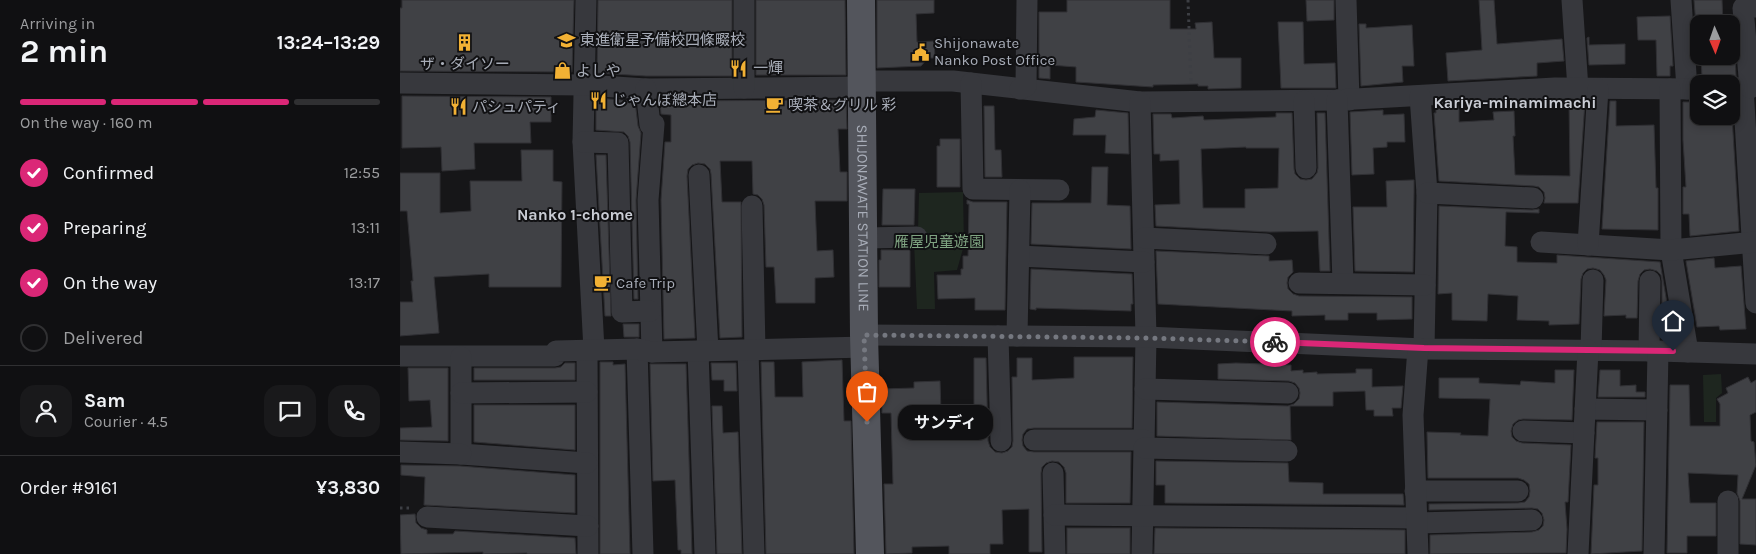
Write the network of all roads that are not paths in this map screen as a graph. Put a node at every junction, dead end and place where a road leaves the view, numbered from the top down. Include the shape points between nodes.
1 (586, 0) edge
2 (744, 0) edge
3 (861, 0) edge
4 (1027, 0) edge
5 (1346, 0) edge
6 (1572, 0) edge
7 (1681, 0) edge
8 (1743, 5) edge
9 (400, 83) edge
10 (971, 83) junction
11 (863, 84) junction
12 (585, 85) junction
13 (744, 88) junction
14 (1745, 88) edge
15 (646, 89) junction
16 (1588, 89) junction
17 (1685, 89) edge
18 (1020, 90) junction
19 (1420, 96) junction
20 (1343, 100) junction
21 (1304, 101) junction
22 (1140, 102) junction
23 (583, 142) junction
24 (1752, 163) edge
25 (1306, 168) dead end
26 (699, 175) dead end
27 (1020, 190) junction
28 (1059, 190) dead end
29 (1427, 193) junction
30 (1533, 198) dead end
31 (752, 206) dead end
32 (917, 237) dead end
33 (864, 238) junction
34 (1144, 238) junction
35 (1541, 242) dead end
36 (1754, 242) edge
37 (1266, 244) dead end
38 (1588, 245) junction
39 (1671, 250) junction
40 (1019, 256) junction
41 (1144, 262) junction
42 (1593, 280) dead end
43 (1650, 281) dead end
44 (1298, 283) dead end
45 (1343, 283) junction
46 (1425, 285) junction
47 (1756, 303) edge
48 (650, 310) junction
49 (1007, 336) junction
50 (1146, 338) junction
51 (865, 341) junction
52 (1421, 348) junction
53 (591, 350) junction
54 (645, 350) junction
55 (751, 350) junction
56 (1590, 350) junction
57 (703, 351) junction
58 (1653, 351) junction
59 (1688, 352) junction
60 (1756, 354) edge
61 (400, 356) edge
62 (461, 357) junction
63 (1145, 389) junction
64 (587, 392) junction
65 (461, 393) junction
66 (1288, 393) dead end
67 (1585, 409) junction
68 (1657, 410) junction
69 (1523, 431) dead end
70 (1584, 433) junction
71 (1034, 440) dead end
72 (1001, 441) dead end
73 (1144, 444) junction
74 (1287, 451) dead end
75 (400, 452) edge
76 (462, 454) junction
77 (587, 463) junction
78 (1054, 473) dead end
79 (1415, 491) junction
80 (1518, 491) dead end
81 (1728, 501) dead end
82 (1054, 514) junction
83 (1143, 516) junction
84 (427, 517) dead end
85 (1416, 520) junction
86 (1532, 520) dead end
87 (588, 526) junction
88 (588, 554) edge
89 (643, 554) edge
90 (705, 554) edge
91 (754, 554) edge
92 (870, 554) edge
93 (1054, 554) edge
94 (1142, 554) edge
95 (1418, 554) edge
96 (1578, 554) edge
97 (1654, 554) edge
98 (1728, 554) edge

1 - 12 street
2 - 13 street
3 - 11 main road, SHIJONAWATE STATION LINE
4 - 18 street via 1026,86
5 - 20 street
6 - 16 street
7 - 17 street
8 - 14 street
9 - 12 street
10 - 11 street
10 - 18 street
10 - 27 street via 973,189
11 - 13 street
11 - 33 main road, SHIJONAWATE STATION LINE
12 - 15 street
12 - 23 street
13 - 15 street
14 - 24 street
15 - 48 street via 650,125 654,124 648,200
16 - 17 street
16 - 19 street
16 - 38 street
17 - 39 street
18 - 22 street
19 - 20 street
19 - 29 street
20 - 21 street
20 - 45 street
21 - 22 street
21 - 25 street
22 - 34 street
23 - 48 street via 618,143 622,312
23 - 53 street
24 - 36 street
26 - 57 street
27 - 28 street
27 - 40 street
29 - 30 street
29 - 46 street
31 - 55 street
32 - 33 street
33 - 51 main road, SHIJONAWATE STATION LINE
34 - 37 street
34 - 41 street
35 - 38 street
36 - 39 street
36 - 47 street
38 - 39 street
39 - 59 street
40 - 41 street
40 - 49 street
41 - 50 street
42 - 56 street
43 - 58 street
44 - 45 street
45 - 46 street
46 - 52 street
48 - 54 street
49 - 50 street
49 - 51 street
49 - 72 street
50 - 52 street
50 - 63 street
51 - 55 street
51 - 92 main road, SHIJONAWATE STATION LINE
52 - 56 street
52 - 79 street via 1413,415
53 - 54 street
53 - 62 street via 556,351 555,356
53 - 64 street
54 - 57 street
54 - 89 street
55 - 57 street
55 - 91 street
56 - 58 street
56 - 67 street
57 - 90 street
58 - 59 street
58 - 68 street
59 - 60 street
61 - 62 street
62 - 65 street
63 - 66 street
63 - 73 street
64 - 65 street
64 - 77 street
65 - 76 street
67 - 68 street
67 - 70 street
68 - 97 street
69 - 70 street
70 - 96 street
71 - 73 street
73 - 74 street
73 - 83 street
75 - 76 street
76 - 77 street
77 - 87 street
78 - 82 street
79 - 80 street
79 - 85 street
81 - 98 street
82 - 83 street
82 - 93 street
83 - 85 street
83 - 94 street
84 - 87 street
85 - 86 street
85 - 95 street
87 - 88 street

